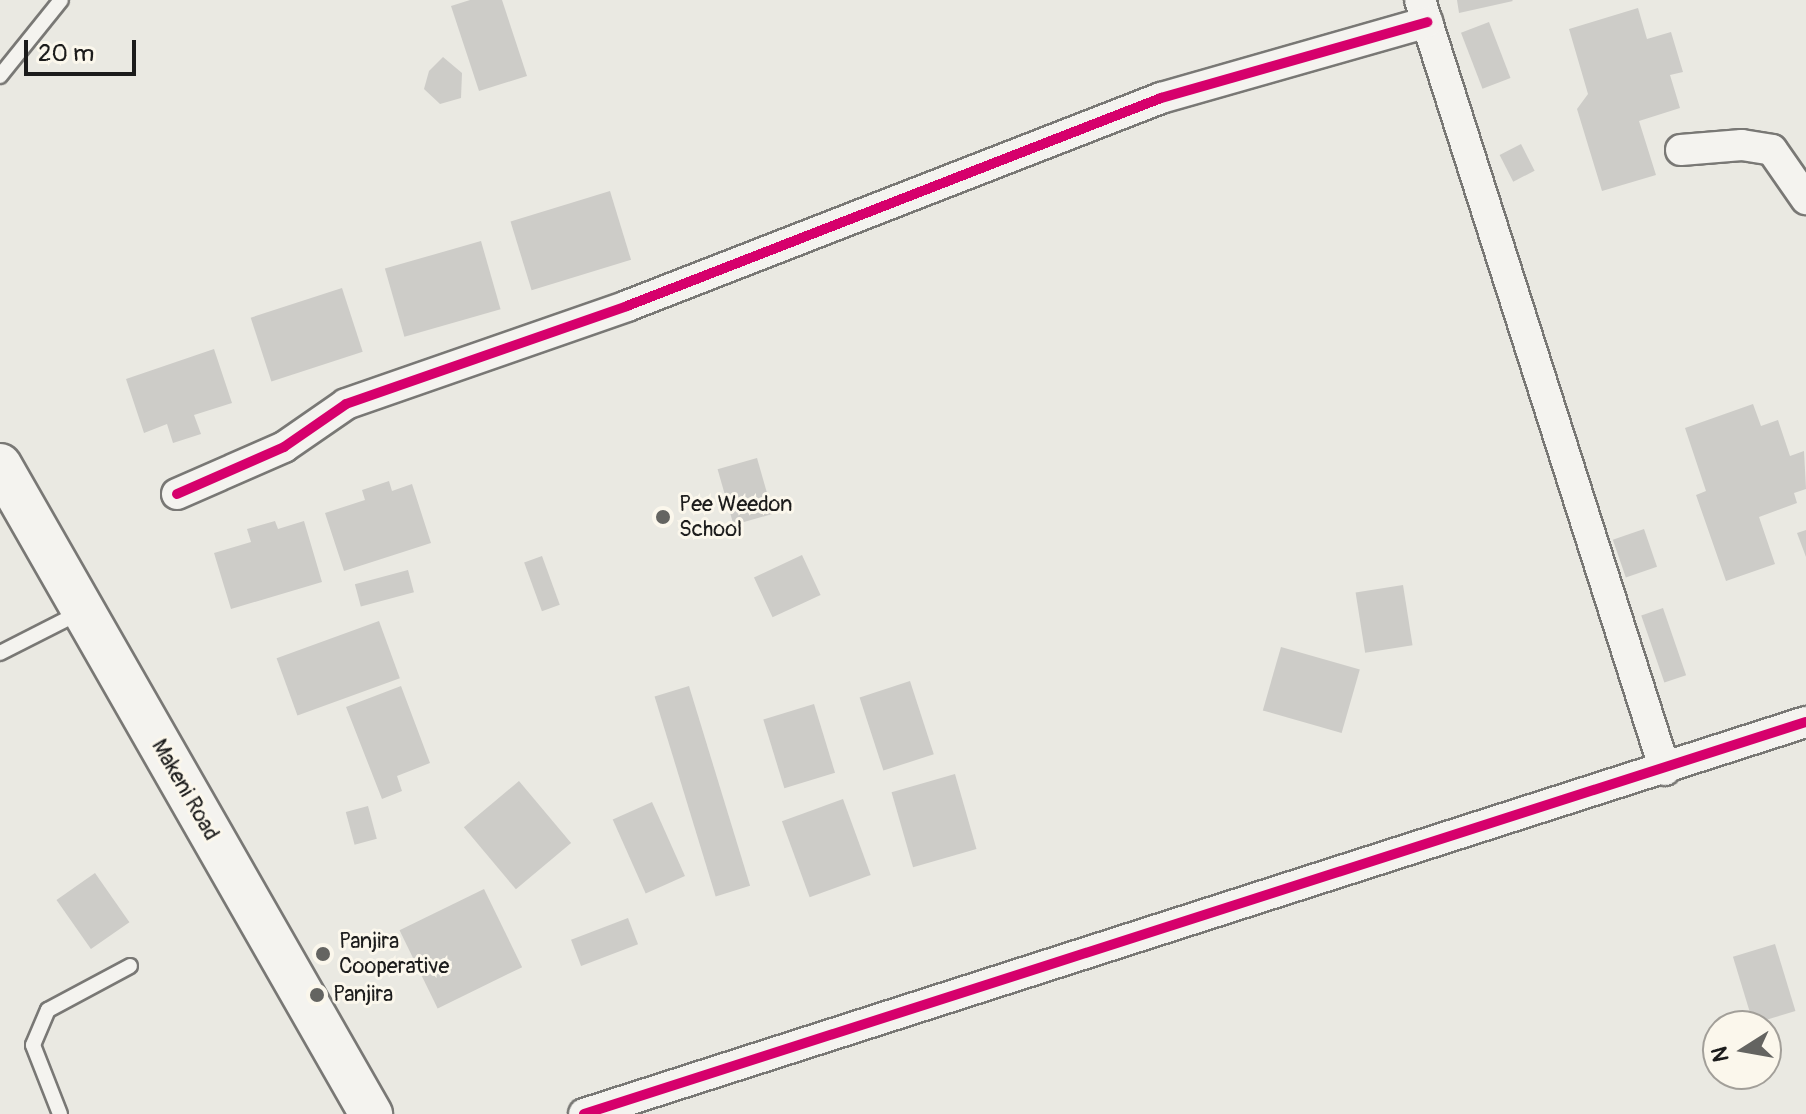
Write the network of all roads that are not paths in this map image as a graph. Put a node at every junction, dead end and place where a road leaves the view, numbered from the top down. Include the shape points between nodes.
1 (61, 0) edge
2 (1424, 11) edge
3 (0, 76) edge
4 (1681, 150) dead end
5 (1806, 199) edge
6 (0, 465) edge
7 (177, 494) dead end
8 (83, 611) junction
9 (0, 653) edge
10 (1806, 722) edge
11 (1665, 770) junction
12 (130, 966) dead end
13 (60, 1114) edge
14 (371, 1114) edge
15 (584, 1114) edge

1 - 3 lane
2 - 7 street via 1161,98 627,306 346,404 284,447
2 - 11 street
4 - 5 street via 1742,145 1772,150
6 - 8 main road, Makeni Road
8 - 9 lane
8 - 14 main road, Makeni Road
10 - 11 street
11 - 15 street
12 - 13 lane via 48,1010 33,1045

